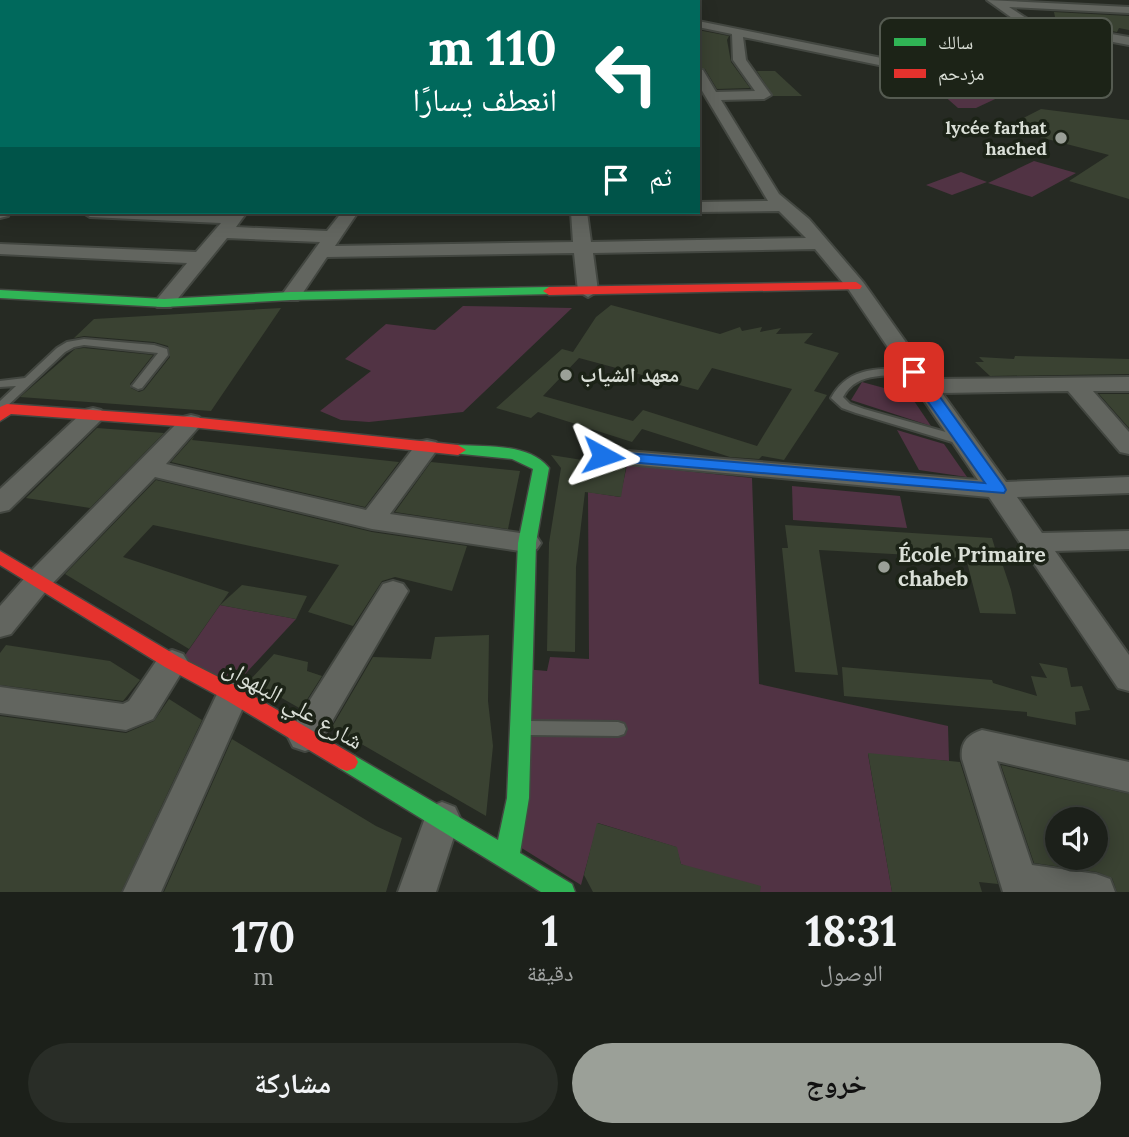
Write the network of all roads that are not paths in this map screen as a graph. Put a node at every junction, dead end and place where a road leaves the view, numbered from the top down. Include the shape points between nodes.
1 (1122, 0) edge
2 (994, 1) edge
3 (1129, 9) edge
4 (1021, 18) edge
5 (700, 24) edge
6 (738, 31) junction
7 (880, 61) edge
8 (700, 75) edge
9 (712, 96) junction
10 (781, 206) junction
11 (700, 207) edge
12 (122, 214) edge
13 (349, 214) edge
14 (579, 214) edge
15 (232, 221) edge
16 (820, 243) junction
17 (329, 245) junction
18 (582, 247) junction
19 (0, 248) edge
20 (201, 258) junction
21 (856, 286) junction
22 (588, 290) junction
23 (0, 294) edge
24 (291, 296) junction
25 (164, 303) junction
26 (919, 379) junction
27 (28, 381) junction
28 (0, 384) edge
29 (1074, 384) junction
30 (1129, 384) edge
31 (138, 386) dead end
32 (2, 411) edge
33 (93, 415) junction
34 (1101, 415) junction
35 (1129, 415) edge
36 (191, 422) junction
37 (963, 441) junction
38 (427, 447) junction
39 (1129, 447) edge
40 (603, 456) dead end
41 (149, 468) junction
42 (1129, 485) edge
43 (998, 490) junction
44 (0, 504) edge
45 (372, 520) junction
46 (1129, 540) edge
47 (1035, 542) junction
48 (527, 543) junction
49 (0, 557) edge
50 (40, 579) junction
51 (393, 591) dead end
52 (0, 626) edge
53 (1118, 649) edge
54 (172, 662) junction
55 (1129, 679) edge
56 (233, 694) junction
57 (0, 701) edge
58 (522, 728) junction
59 (618, 730) dead end
60 (305, 737) junction
61 (1129, 777) edge
62 (442, 818) junction
63 (508, 857) junction
64 (1020, 886) edge
65 (142, 892) edge
66 (417, 892) edge
67 (563, 892) edge
68 (1096, 892) edge

1 - 3 street
2 - 3 street
2 - 4 street
5 - 6 street
6 - 7 street
6 - 9 street via 738,63 764,95
8 - 9 street
9 - 10 street
10 - 11 street
10 - 16 street
12 - 15 street
13 - 17 street
14 - 18 street
15 - 17 street
15 - 20 street
16 - 18 street
16 - 21 street
17 - 18 street
17 - 24 street
18 - 22 street
19 - 20 street
20 - 25 street
21 - 22 street
21 - 26 street
22 - 24 street
23 - 25 street
24 - 25 street
26 - 29 street
26 - 37 street
26 - 37 lane via 860,375 841,387 837,398 860,411
27 - 28 lane
27 - 31 lane via 71,344 161,349 163,355
27 - 32 lane
29 - 30 street
29 - 34 street
32 - 33 street
33 - 36 street
33 - 44 street
34 - 35 street
34 - 39 street
36 - 38 street
36 - 41 street
37 - 43 street
38 - 45 street
38 - 48 street via 536,461 541,468
40 - 43 street
41 - 45 street
41 - 50 street
42 - 43 street
43 - 47 street
45 - 48 street
46 - 47 street
47 - 53 street
48 - 58 street
49 - 50 street, شارع علي البلهوان
50 - 52 street
50 - 54 street, شارع علي البلهوان
51 - 60 street
53 - 55 street
54 - 56 street, شارع علي البلهوان
54 - 57 street via 141,710 126,716
56 - 60 street, شارع علي البلهوان
56 - 65 street
58 - 59 lane
58 - 63 street via 518,798
60 - 62 street, شارع علي البلهوان
61 - 64 street via 982,744 979,759
62 - 63 street, شارع علي البلهوان
62 - 66 street
63 - 67 street, شارع علي البلهوان
64 - 68 street

